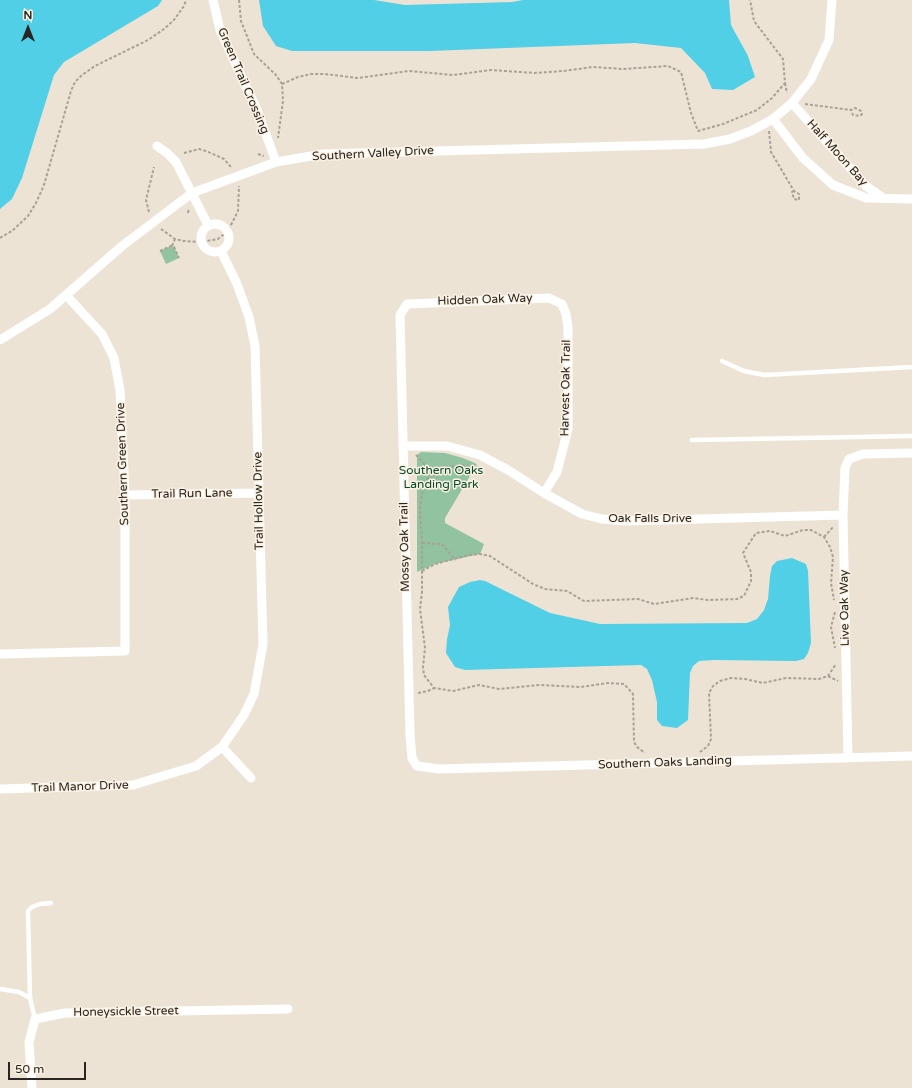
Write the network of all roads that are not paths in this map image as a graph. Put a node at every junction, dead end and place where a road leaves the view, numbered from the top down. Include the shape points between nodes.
1 (213, 0) edge
2 (832, 0) edge
3 (792, 103) junction
4 (770, 121) junction
5 (156, 146) dead end
6 (276, 162) junction
7 (192, 193) junction
8 (884, 199) junction
9 (912, 199) edge
10 (208, 225) junction
11 (221, 251) junction
12 (66, 295) junction
13 (407, 304) joint
14 (562, 304) joint
15 (0, 340) edge
16 (722, 361) dead end
17 (912, 367) edge
18 (912, 436) edge
19 (692, 440) dead end
20 (405, 446) junction
21 (912, 453) edge
22 (259, 493) junction
23 (544, 493) junction
24 (125, 495) junction
25 (844, 515) junction
26 (0, 654) edge
27 (222, 747) junction
28 (912, 756) edge
29 (848, 758) junction
30 (417, 766) joint
31 (251, 778) dead end
32 (0, 789) edge
33 (52, 903) dead end
34 (0, 989) edge
35 (30, 998) junction
36 (288, 1009) dead end
37 (35, 1019) junction
38 (32, 1088) edge

1 - 6 street, Green Trail Crossing via 220,30 257,110
2 - 3 street, Southern Valley Drive via 829,40 811,79
3 - 4 street, Southern Valley Drive
3 - 8 street, Half Moon Bay via 866,186
4 - 6 street, Southern Valley Drive via 730,139 704,144 323,154
4 - 8 street, Half Moon Bay via 803,158 833,185 866,198
5 - 7 street via 176,162
6 - 7 street, Southern Valley Drive
7 - 10 street
7 - 12 street, Southern Valley Drive via 122,246
8 - 9 street, Half Moon Bay
10 - 11 street via 201,238 204,247 212,252
10 - 11 street via 217,223 228,231 230,240
11 - 22 street, Trail Hollow Drive via 249,317 255,346
12 - 15 street, Southern Valley Drive via 50,309
12 - 24 street, Southern Green Drive via 102,334 114,358 120,390
13 - 14 street, Hidden Oak Way via 549,298
13 - 20 street, Mossy Oak Trail via 400,315
14 - 23 street, Harvest Oak Trail via 568,327 568,430 556,472
16 - 17 lane via 744,371 764,375
18 - 19 lane
20 - 23 street, Oak Falls Drive via 447,446 480,455
20 - 30 street, Mossy Oak Trail via 409,693 412,758
21 - 25 street, Live Oak Way via 863,454 849,460 845,468
22 - 24 street, Trail Run Lane
22 - 27 street, Trail Hollow Drive via 263,644 259,673 254,694 244,715
23 - 25 street, Oak Falls Drive via 582,514 602,520
24 - 26 street, Southern Green Drive via 125,651
25 - 29 street, Live Oak Way
27 - 31 street
27 - 32 street, Trail Manor Drive via 196,766 133,785
28 - 29 street, Southern Oaks Landing
29 - 30 street, Southern Oaks Landing via 439,769
33 - 35 lane via 32,907 28,912
34 - 35 lane via 19,992
35 - 37 lane
36 - 37 street, Honeysickle Street via 65,1013
37 - 38 street via 29,1042

